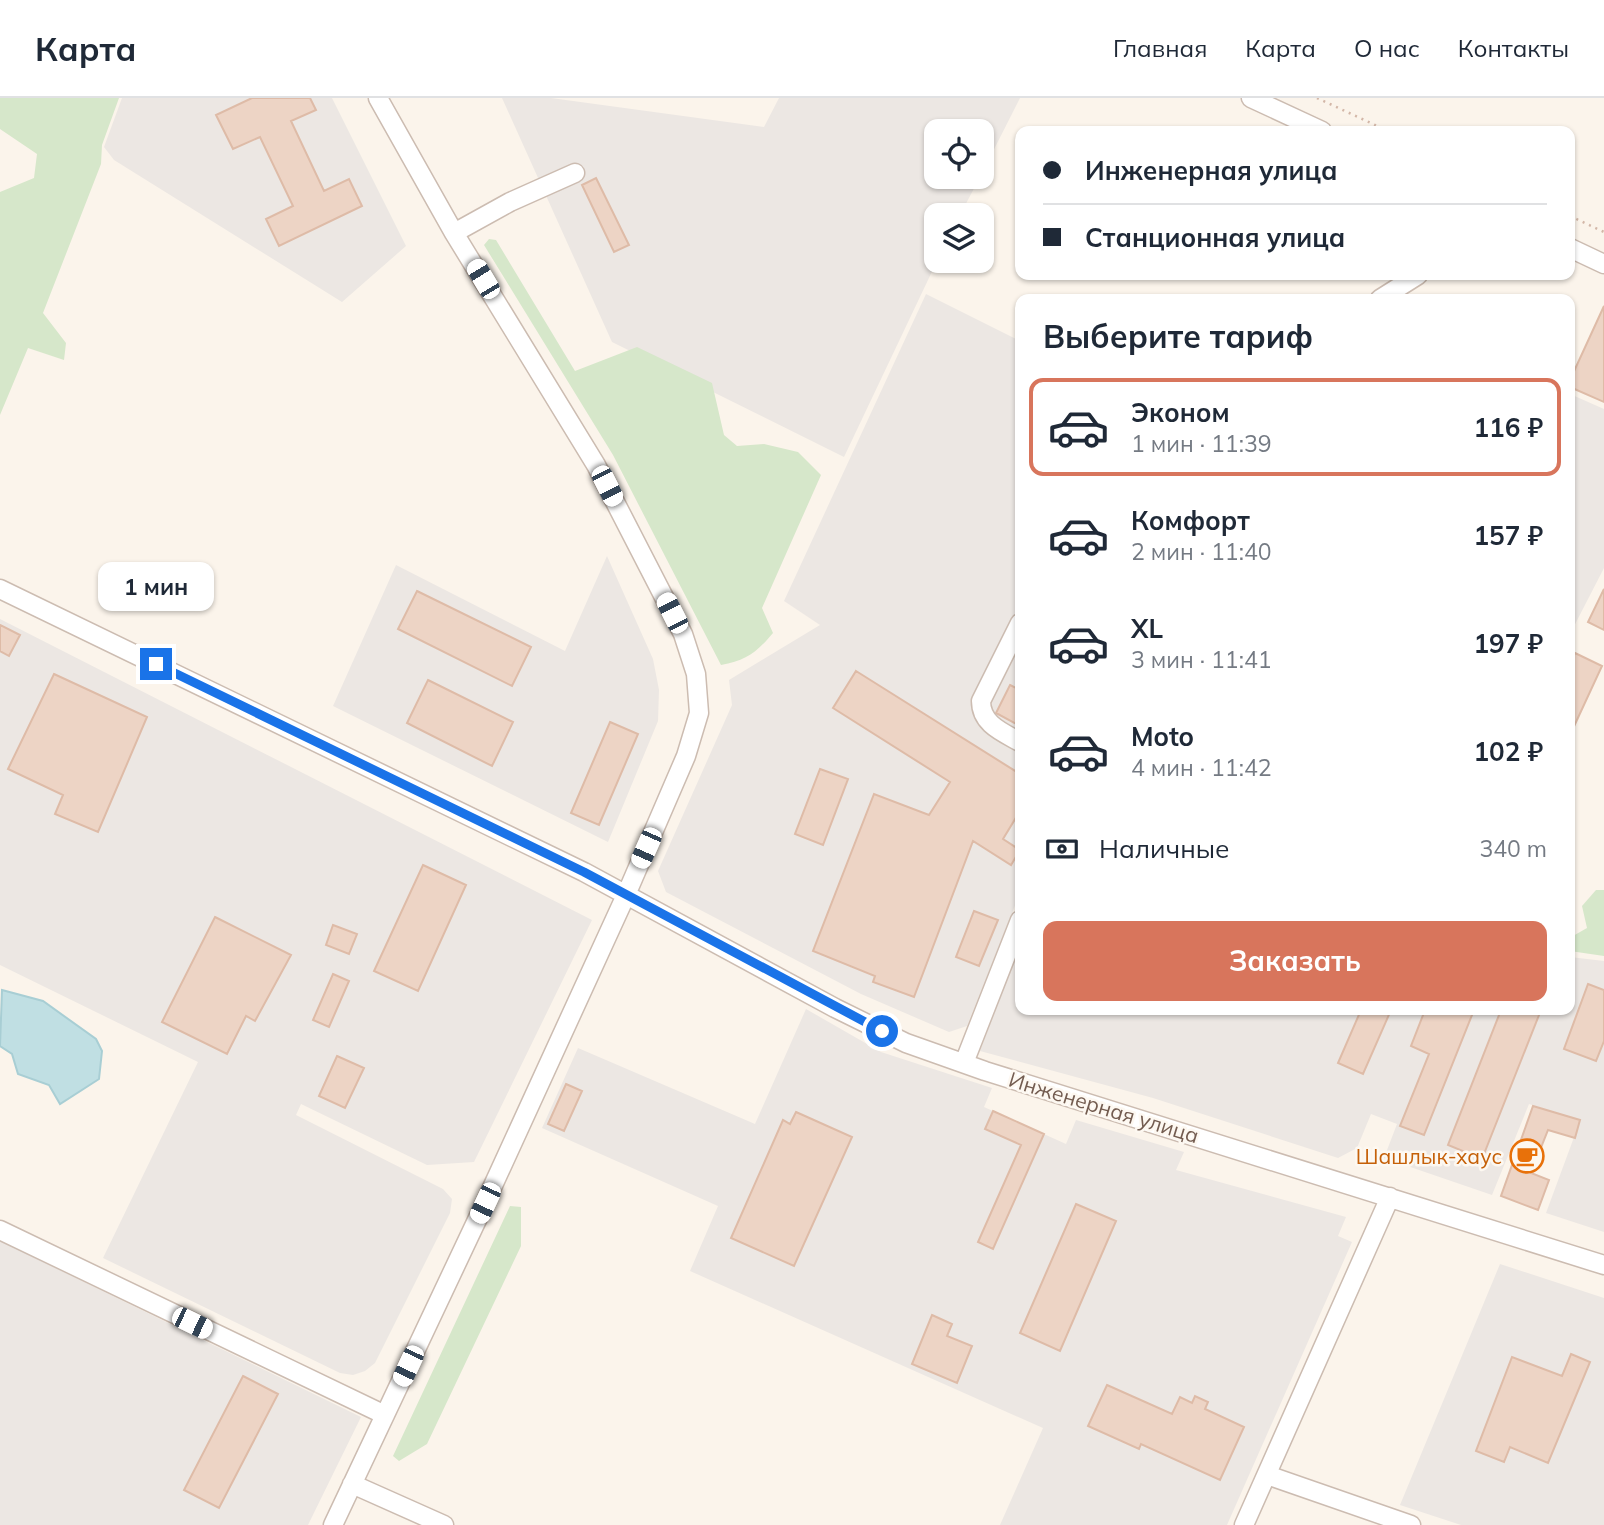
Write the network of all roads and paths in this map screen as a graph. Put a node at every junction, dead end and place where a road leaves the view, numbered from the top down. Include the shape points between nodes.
1 (378, 98) edge
2 (1251, 98) edge
3 (1317, 98) edge
4 (1311, 126) edge
5 (1377, 126) edge
6 (575, 173) dead end
7 (1575, 218) edge
8 (1604, 232) edge
9 (454, 233) junction
10 (1575, 250) edge
11 (1604, 264) edge
12 (1410, 280) edge
13 (1388, 294) edge
14 (0, 589) edge
15 (1015, 633) edge
16 (1015, 739) edge
17 (626, 895) junction
18 (1015, 933) edge
19 (964, 1063) junction
20 (1390, 1197) junction
21 (0, 1230) edge
22 (1604, 1265) edge
23 (385, 1415) junction
24 (1267, 1475) junction
25 (352, 1484) junction
26 (333, 1525) edge
27 (444, 1525) edge
28 (1244, 1525) edge
29 (1411, 1525) edge

1 - 9 street
2 - 4 street
3 - 5 path
6 - 9 street
7 - 8 path
9 - 17 street via 596,465 683,635 696,674 699,713 686,756
10 - 11 street
12 - 13 street
14 - 17 street, Инженерная улица
15 - 16 street via 981,701 981,711 984,720
17 - 19 street, Инженерная улица via 835,1008 906,1043
17 - 23 street
18 - 19 street
19 - 20 street, Инженерная улица
20 - 22 street, Инженерная улица
20 - 24 street
21 - 23 street
23 - 25 street
24 - 28 street
24 - 29 street
25 - 26 street
25 - 27 street

